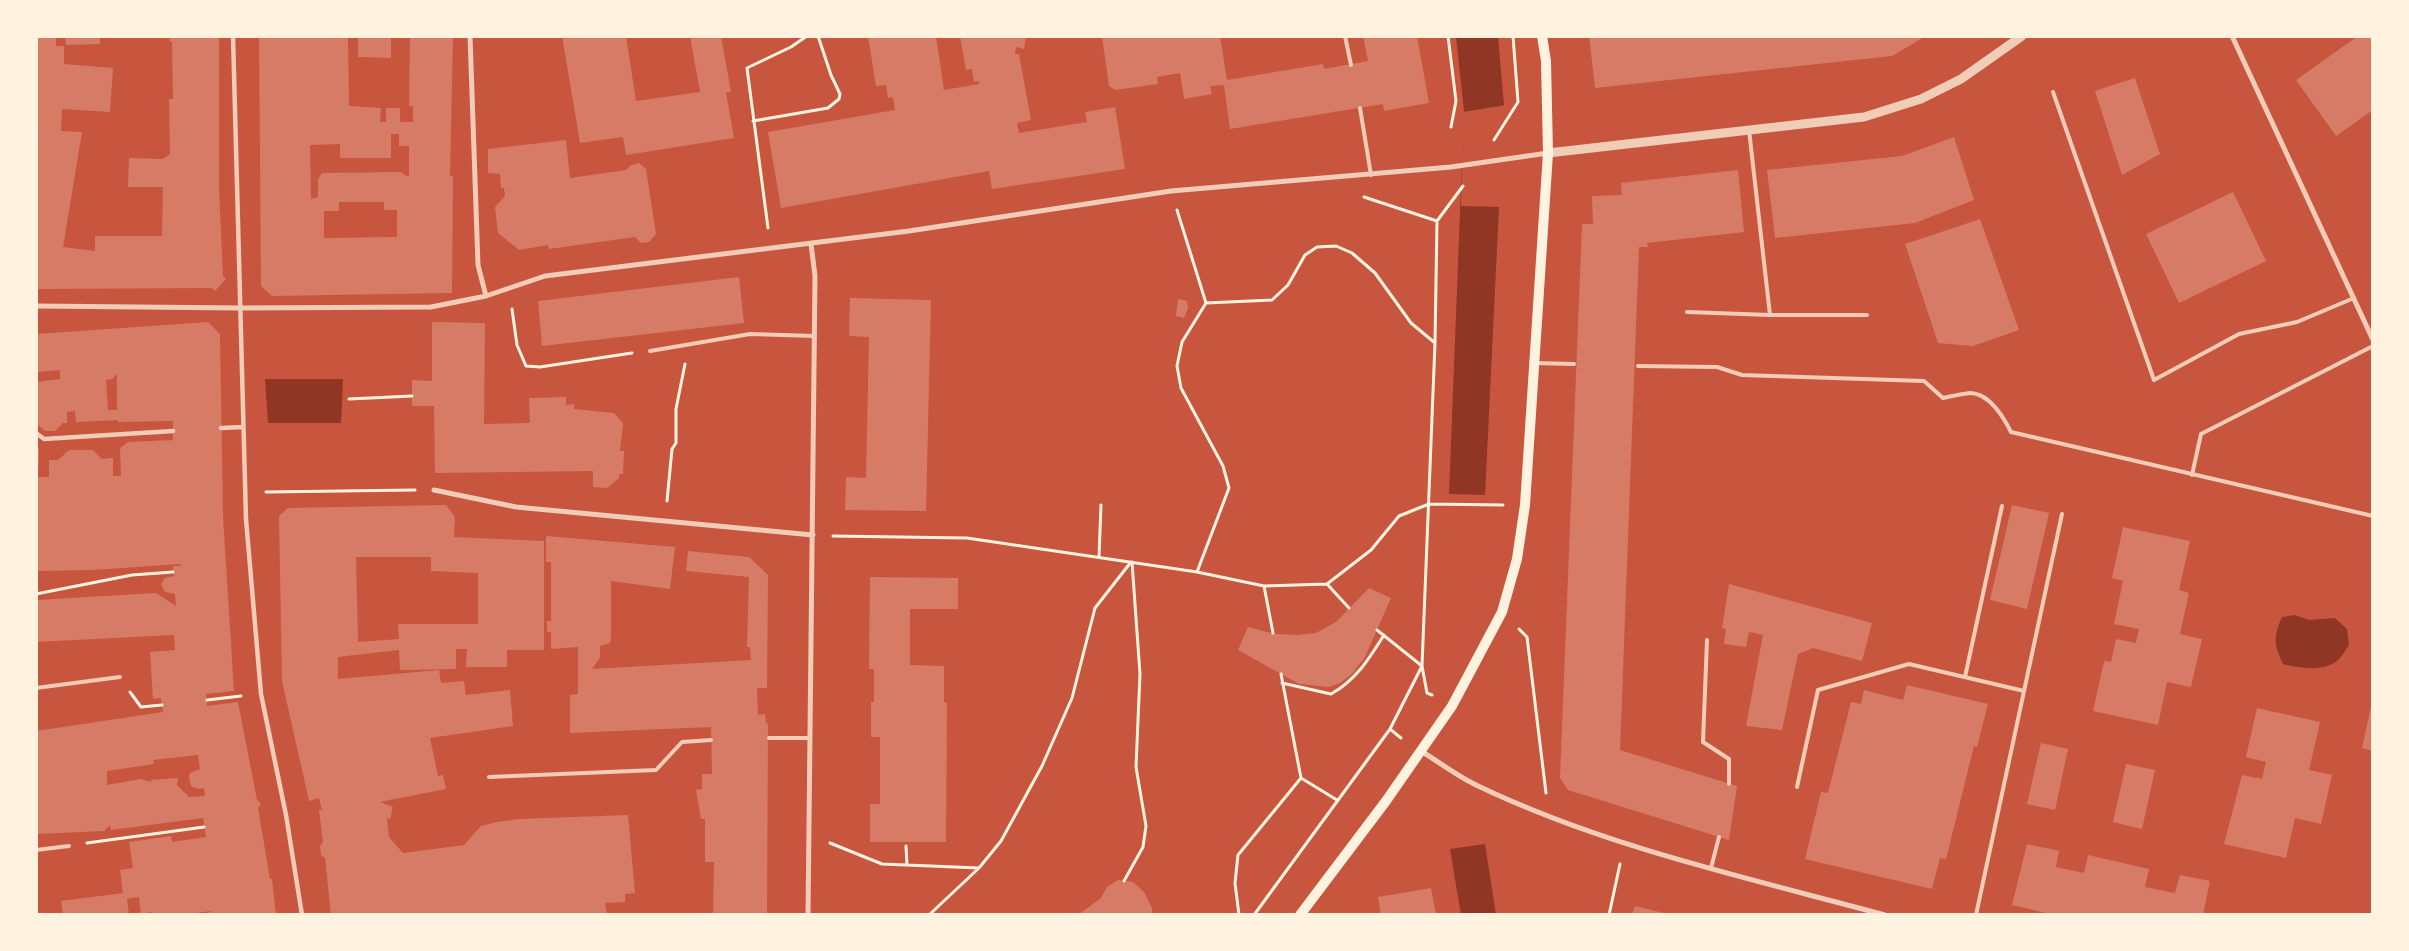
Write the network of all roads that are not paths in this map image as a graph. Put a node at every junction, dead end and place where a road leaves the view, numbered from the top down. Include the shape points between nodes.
1 (233, 36) edge
2 (470, 36) edge
3 (1346, 36) edge
4 (1542, 36) edge
5 (2232, 36) edge
6 (2019, 37) edge
7 (1351, 65) dead end
8 (2053, 92) dead end
9 (1360, 108) dead end
10 (1748, 130) junction
11 (1548, 153) junction
12 (1371, 175) junction
13 (811, 244) junction
14 (486, 296) junction
15 (2354, 298) junction
16 (36, 306) edge
17 (241, 308) junction
18 (1687, 312) dead end
19 (1868, 314) dead end
20 (1770, 315) junction
21 (815, 336) junction
22 (2373, 340) edge
23 (2373, 346) edge
24 (650, 351) road end
25 (1534, 363) junction
26 (1574, 364) dead end
27 (1638, 366) dead end
28 (244, 427) junction
29 (221, 428) dead end
30 (173, 431) dead end
31 (36, 433) edge
32 (2192, 475) junction
33 (434, 490) road end
34 (2002, 506) dead end
35 (2062, 514) dead end
36 (2373, 516) edge
37 (812, 535) junction
38 (1707, 640) dead end
39 (120, 677) road end
40 (1965, 677) junction
41 (36, 688) edge
42 (2024, 691) junction
43 (768, 738) dead end
44 (810, 738) junction
45 (711, 740) dead end
46 (1421, 751) junction
47 (489, 777) dead end
48 (1730, 784) dead end
49 (1797, 787) dead end
50 (1718, 837) dead end
51 (69, 846) road end
52 (36, 850) edge
53 (1711, 868) junction
54 (302, 915) edge
55 (808, 915) edge
56 (1300, 915) edge
57 (1885, 915) edge
58 (1976, 915) edge

1 - 17 street
2 - 14 street via 478,266
3 - 7 lane
4 - 11 main road via 1546,61
5 - 15 street
6 - 10 street via 1961,79 1921,99 1864,117
8 - 15 lane via 2154,380 2240,334 2297,322
9 - 12 lane
10 - 11 street
10 - 20 lane
11 - 12 street
11 - 25 main road
12 - 13 street via 1171,191
13 - 14 street via 545,276
13 - 21 street via 815,276
14 - 17 street via 431,307
15 - 22 street
16 - 17 street
17 - 28 street
18 - 20 lane
19 - 20 lane
21 - 24 lane via 750,334
21 - 37 street
23 - 32 lane via 2201,434
25 - 26 lane
25 - 46 main road via 1524,506 1517,559 1502,612 1452,706
27 - 32 lane via 1717,367 1742,375 1924,381 1943,398 1973,393 1992,403 2011,432
28 - 29 street
28 - 54 street via 249,571 261,694 286,815
30 - 31 street via 44,439
32 - 36 lane
33 - 37 street via 516,507
34 - 40 lane
35 - 42 lane
37 - 44 street
38 - 48 lane via 1703,742 1729,759
39 - 41 lane
40 - 42 lane
40 - 49 lane via 1909,664 1818,690
42 - 58 lane
43 - 44 lane
44 - 55 street
45 - 47 lane via 682,742 656,770
46 - 53 street via 1474,785 1548,816
46 - 56 main road
50 - 53 lane
51 - 52 lane
53 - 57 street

